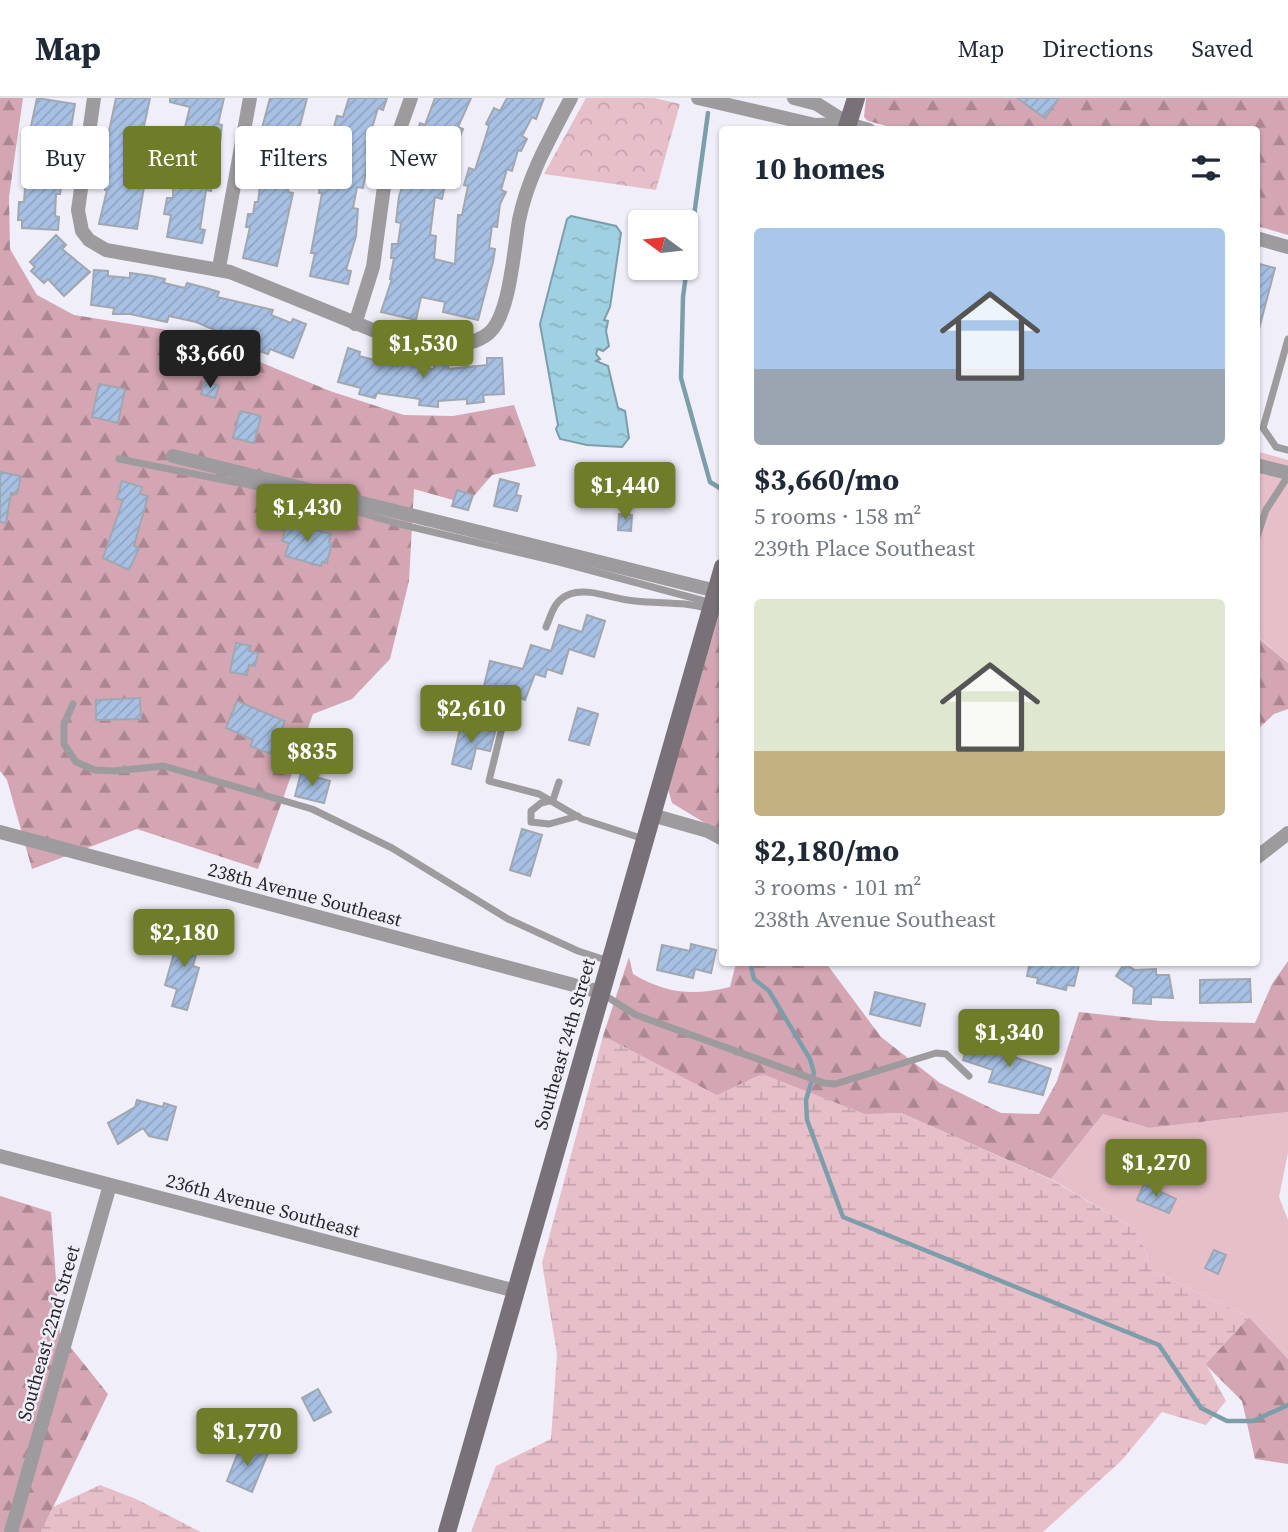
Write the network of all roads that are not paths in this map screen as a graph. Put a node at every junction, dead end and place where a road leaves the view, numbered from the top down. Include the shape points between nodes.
1 (94, 98) edge
2 (250, 98) edge
3 (411, 98) edge
4 (571, 98) edge
5 (698, 98) edge
6 (794, 98) edge
7 (856, 98) edge
8 (831, 126) edge
9 (846, 126) edge
10 (847, 126) edge
11 (1260, 239) edge
12 (1288, 247) edge
13 (219, 268) junction
14 (355, 324) junction
15 (1288, 339) edge
16 (1288, 450) edge
17 (173, 456) dead end
18 (119, 459) dead end
19 (1260, 466) edge
20 (1288, 475) edge
21 (1260, 528) edge
22 (719, 581) edge
23 (713, 601) junction
24 (546, 627) dead end
25 (508, 703) dead end
26 (73, 704) dead end
27 (559, 782) dead end
28 (553, 800) junction
29 (652, 815) junction
30 (578, 816) junction
31 (0, 832) edge
32 (1288, 833) edge
33 (719, 837) edge
34 (645, 839) junction
35 (1260, 855) edge
36 (609, 961) junction
37 (600, 992) junction
38 (969, 1076) dead end
39 (0, 1156) edge
40 (110, 1185) junction
41 (516, 1291) junction
42 (11, 1532) edge
43 (447, 1532) edge

1 - 13 street via 78,210 82,231 106,250
2 - 13 street
3 - 14 street via 387,165 373,267
4 - 14 street via 526,189 502,309 491,331 459,345 439,344 390,337
5 - 8 street
6 - 9 street via 817,104
7 - 10 street
11 - 12 street
13 - 14 street
15 - 16 lane via 1263,428 1276,447
17 - 23 street
18 - 23 lane via 309,498
19 - 20 street
20 - 21 lane
22 - 23 street, Southeast 24th Street
23 - 24 lane via 638,602 571,593 555,603
23 - 29 street, Southeast 24th Street
25 - 28 lane via 489,781
26 - 36 lane via 64,724 64,744 76,762 114,771 163,766 312,809 393,848 508,919
27 - 28 lane
28 - 30 lane
28 - 30 lane via 534,807 531,822 542,825
29 - 33 street
29 - 34 street, Southeast 24th Street
30 - 34 lane
31 - 37 street, 238th Avenue Southeast
32 - 35 street
34 - 36 street, Southeast 24th Street
36 - 37 street, Southeast 24th Street
37 - 38 lane via 636,1015 818,1081 835,1084 936,1053 946,1054
37 - 41 street, Southeast 24th Street
39 - 40 street, 236th Avenue Southeast
40 - 41 street, 236th Avenue Southeast
40 - 42 street, Southeast 22nd Street
41 - 43 street, Southeast 24th Street

